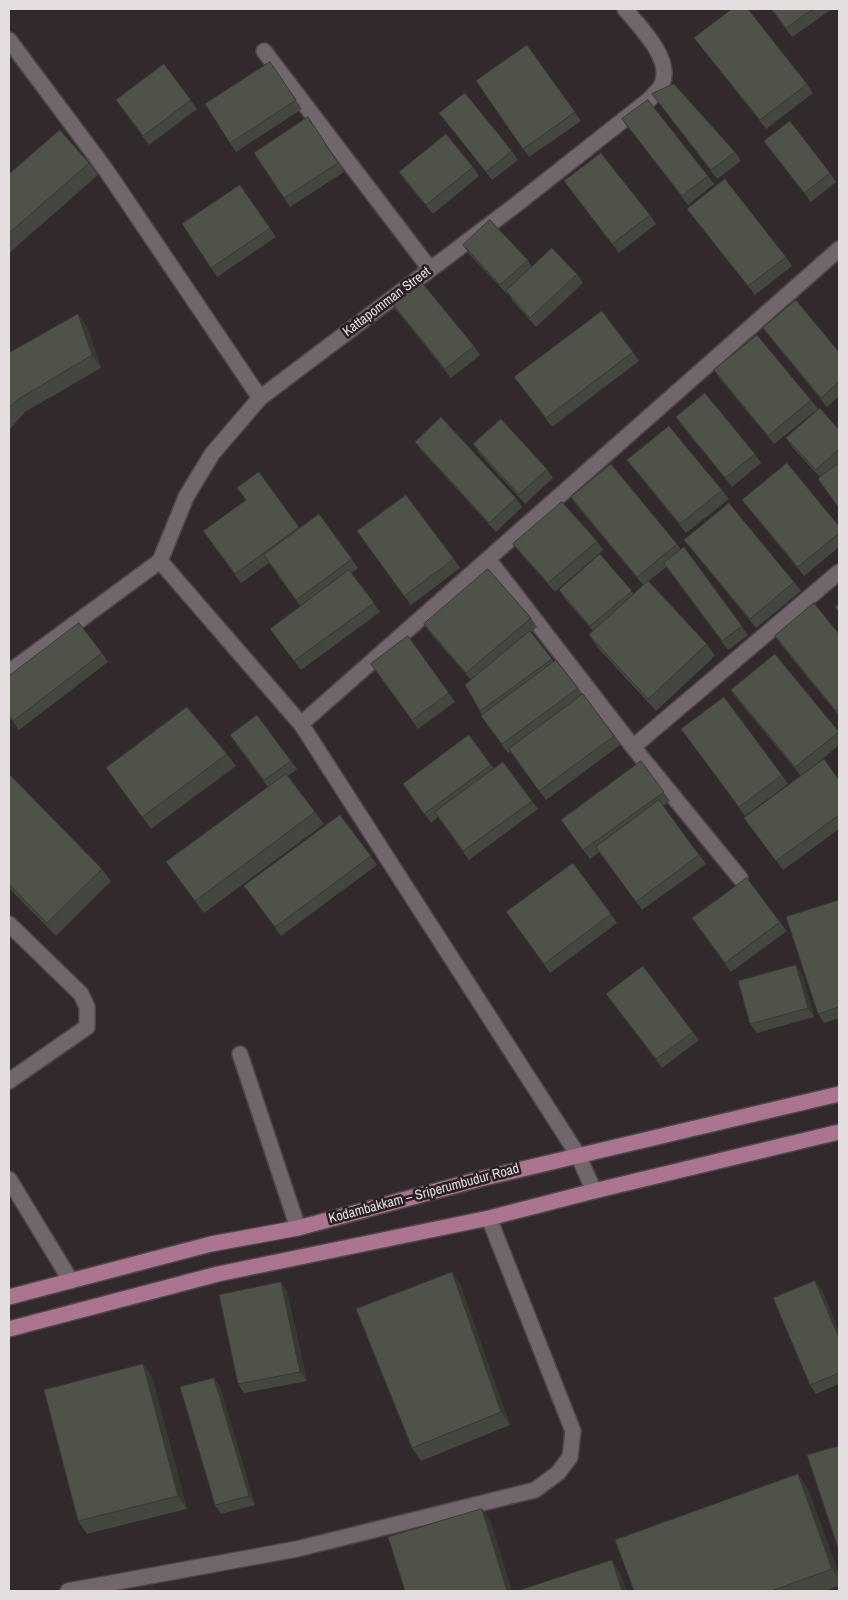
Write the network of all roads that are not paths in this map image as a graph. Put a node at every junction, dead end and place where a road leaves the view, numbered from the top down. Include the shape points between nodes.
1 (625, 9) edge
2 (9, 40) edge
3 (264, 51) dead end
4 (839, 249) edge
5 (430, 270) junction
6 (260, 398) junction
7 (488, 559) junction
8 (160, 560) junction
9 (839, 572) edge
10 (9, 672) edge
11 (301, 724) junction
12 (633, 747) junction
13 (740, 878) dead end
14 (9, 924) edge
15 (240, 1054) dead end
16 (9, 1081) edge
17 (839, 1094) edge
18 (839, 1132) edge
19 (578, 1155) junction
20 (9, 1179) edge
21 (594, 1191) junction
22 (489, 1218) junction
23 (298, 1228) junction
24 (71, 1281) junction
25 (9, 1297) edge
26 (9, 1329) edge
27 (68, 1591) edge

1 - 5 street, Kattapomman Street via 658,50 665,71 662,84 650,99
2 - 6 street via 106,170
3 - 5 street
4 - 7 street
5 - 6 street, Kattapomman Street
6 - 8 street, Kattapomman Street via 212,454 186,497
7 - 11 street
7 - 12 street
8 - 10 street
8 - 11 street
9 - 12 street
11 - 19 street
12 - 13 street
14 - 16 street via 81,994 87,1008 87,1027
15 - 23 street
17 - 19 main road, Kodambakkam – Sriperumbudur Road
18 - 21 main road
19 - 21 street
19 - 23 main road, Kodambakkam – Sriperumbudur Road
20 - 24 street
21 - 22 main road
22 - 26 main road via 218,1274
22 - 27 street via 573,1431 570,1457 558,1473 535,1490 297,1549
23 - 24 main road, Kodambakkam – Sriperumbudur Road via 211,1244
24 - 25 main road, Kodambakkam – Sriperumbudur Road

